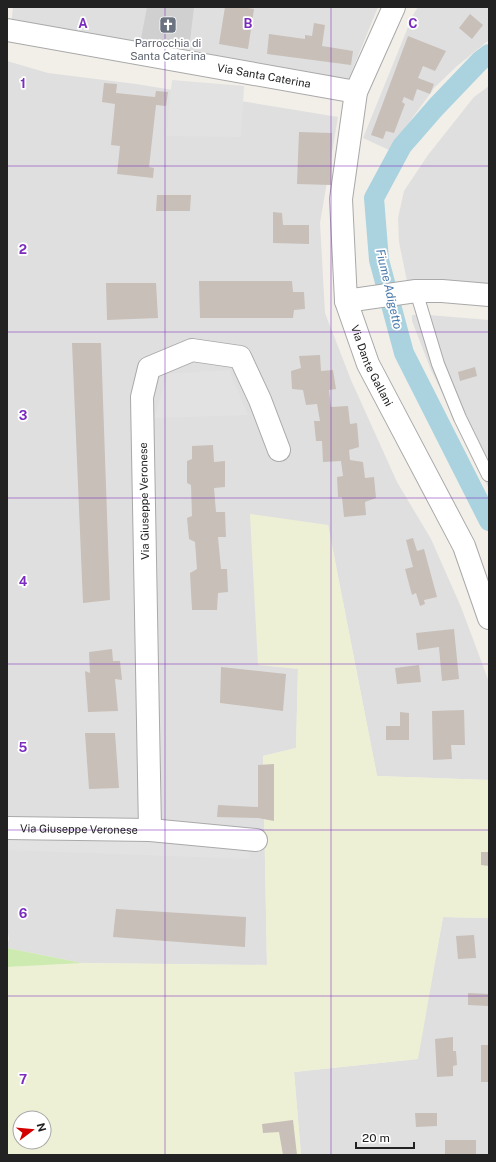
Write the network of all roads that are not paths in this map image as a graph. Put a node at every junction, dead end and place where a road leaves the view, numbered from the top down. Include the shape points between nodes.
1 (394, 7) edge
2 (7, 30) edge
3 (356, 92) junction
4 (412, 292) junction
5 (489, 295) edge
6 (351, 301) junction
7 (279, 450) dead end
8 (488, 475) dead end
9 (489, 618) edge
10 (7, 828) edge
11 (150, 830) junction
12 (256, 840) dead end

1 - 3 street, Via Dante Gallani
2 - 3 street, Via Santa Caterina
3 - 6 street, Via Dante Gallani via 341,198
4 - 5 street via 442,291
4 - 6 street
4 - 8 lane via 460,418
6 - 9 street, Via Dante Gallani via 368,364 464,546
7 - 11 street, Via Giuseppe Veronese via 240,357 192,350 149,368 142,397
10 - 11 street, Via Giuseppe Veronese
11 - 12 street, Via Giuseppe Veronese

